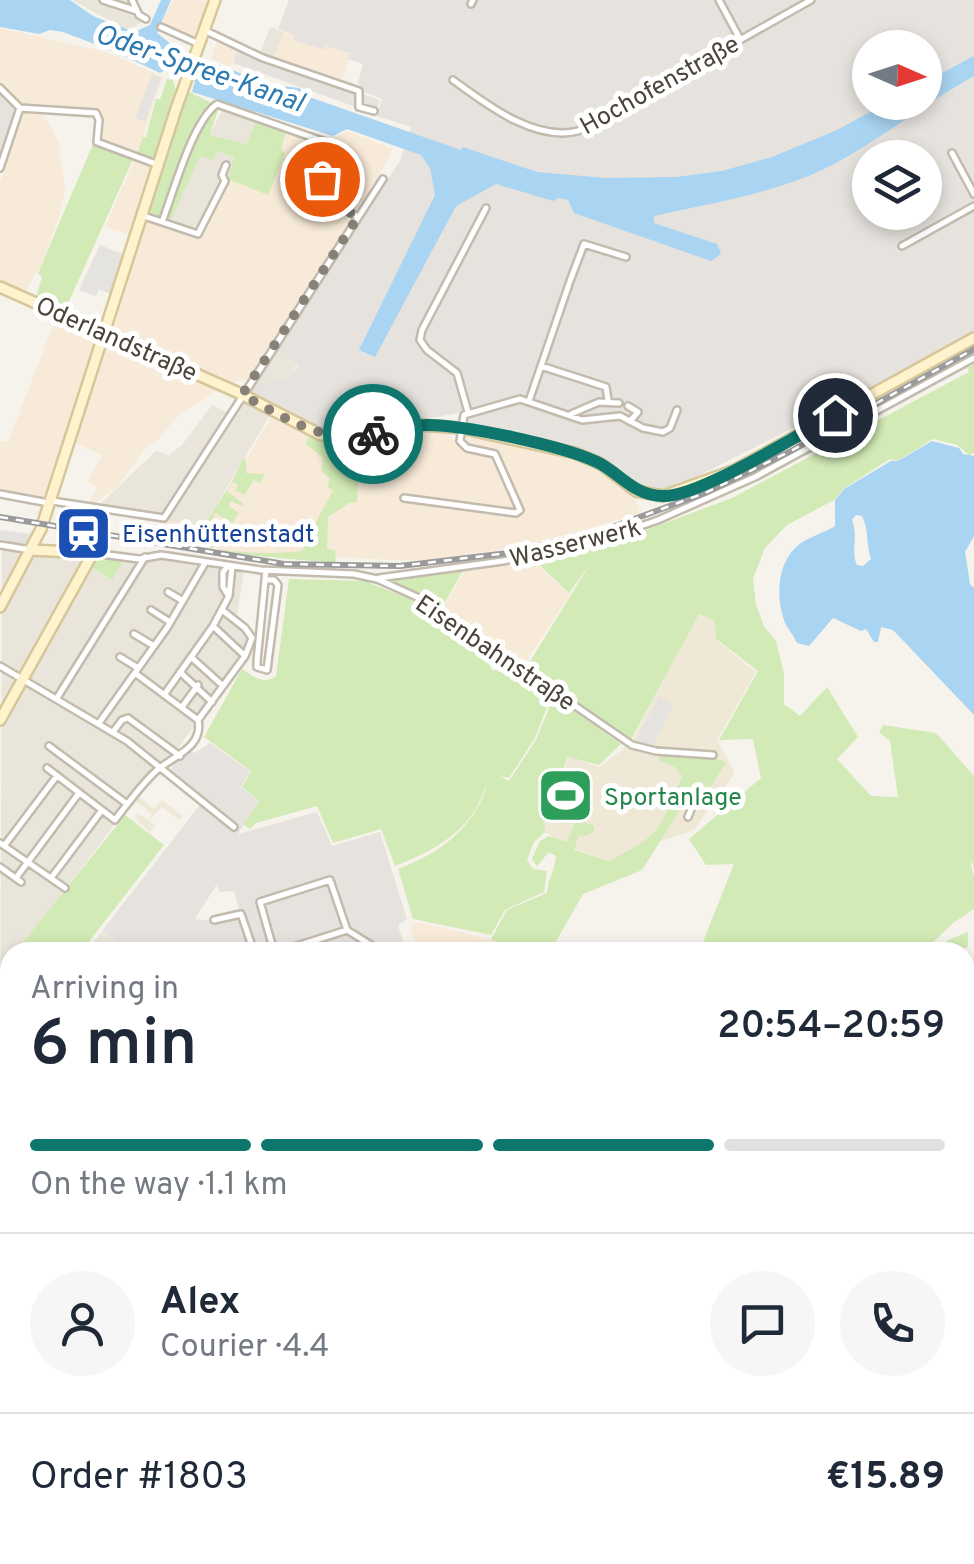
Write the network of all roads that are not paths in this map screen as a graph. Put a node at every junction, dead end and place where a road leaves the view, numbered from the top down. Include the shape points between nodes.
1 (103, 0) edge
2 (132, 0) edge
3 (215, 0) edge
4 (719, 0) edge
5 (812, 0) edge
6 (137, 11) junction
7 (146, 19) dead end
8 (161, 26) dead end
9 (204, 30) junction
10 (740, 38) junction
11 (198, 48) junction
12 (453, 80) dead end
13 (0, 88) edge
14 (20, 108) junction
15 (374, 111) dead end
16 (952, 153) dead end
17 (159, 165) junction
18 (226, 165) dead end
19 (0, 168) edge
20 (383, 179) dead end
21 (974, 194) edge
22 (974, 206) edge
23 (486, 208) dead end
24 (144, 216) junction
25 (358, 217) junction
26 (162, 222) junction
27 (902, 246) dead end
28 (626, 258) dead end
29 (0, 287) edge
30 (105, 334) junction
31 (974, 338) edge
32 (974, 358) edge
33 (541, 366) junction
34 (242, 395) junction
35 (608, 400) junction
36 (529, 401) junction
37 (619, 403) dead end
38 (628, 406) dead end
39 (677, 410) dead end
40 (468, 412) junction
41 (568, 415) junction
42 (629, 420) junction
43 (461, 428) junction
44 (0, 494) edge
45 (404, 498) dead end
46 (50, 502) junction
47 (0, 545) edge
48 (36, 548) junction
49 (93, 552) junction
50 (145, 558) junction
51 (205, 563) junction
52 (230, 566) junction
53 (266, 570) junction
54 (376, 579) junction
55 (265, 580) junction
56 (168, 592) dead end
57 (182, 601) junction
58 (0, 607) edge
59 (151, 610) dead end
60 (222, 610) junction
61 (261, 617) junction
62 (274, 618) junction
63 (170, 622) junction
64 (213, 626) junction
65 (134, 634) dead end
66 (154, 646) junction
67 (120, 656) dead end
68 (245, 656) junction
69 (191, 657) junction
70 (0, 666) edge
71 (137, 671) junction
72 (180, 672) junction
73 (23, 678) junction
74 (198, 685) junction
75 (223, 686) junction
76 (164, 695) junction
77 (56, 698) junction
78 (212, 702) junction
79 (181, 708) junction
80 (0, 720) edge
81 (198, 720) junction
82 (99, 724) junction
83 (113, 732) junction
84 (49, 746) dead end
85 (713, 755) dead end
86 (180, 756) junction
87 (47, 768) dead end
88 (158, 768) junction
89 (57, 776) junction
90 (79, 794) junction
91 (694, 802) dead end
92 (127, 804) junction
93 (102, 810) junction
94 (688, 818) dead end
95 (234, 827) dead end
96 (2, 845) edge
97 (27, 863) junction
98 (0, 867) edge
99 (50, 878) junction
100 (66, 888) dead end
101 (214, 920) dead end
102 (347, 930) junction
103 (250, 942) edge
104 (272, 942) edge
105 (308, 942) edge
106 (366, 942) edge

1 - 6 street
2 - 6 street
3 - 9 street
4 - 10 street
5 - 10 street, Hochofenstraße
6 - 7 street
8 - 11 street
9 - 11 street
9 - 15 street via 359,91 359,107
10 - 12 street, Hochofenstraße via 565,134 501,115
11 - 17 street
13 - 14 street
14 - 17 street via 96,114 97,142
14 - 19 street
16 - 21 street
17 - 24 street
18 - 26 street via 198,234
20 - 25 street
22 - 27 street
23 - 40 street via 420,340 456,373
24 - 26 street
24 - 30 street
25 - 26 street via 317,194 335,148 222,104 192,134
25 - 34 street
28 - 33 street via 584,244
29 - 30 street, Oderlandstraße
30 - 34 street, Oderlandstraße
30 - 46 street
31 - 43 street, Oderlandstraße via 735,470 664,496 636,491 575,453
32 - 54 street, Wasserwerk via 755,477 658,520 597,542
33 - 35 street via 606,387
33 - 36 street
34 - 43 street, Oderlandstraße via 305,429 338,438 420,425
34 - 46 street via 163,519
35 - 37 street
35 - 41 street
36 - 40 street
36 - 41 street
38 - 42 street via 638,412
39 - 42 street via 663,432
40 - 43 street
41 - 42 street
43 - 45 street via 463,446 495,454 520,510
44 - 46 street
46 - 48 street
47 - 48 street
48 - 49 street
48 - 58 street
49 - 50 street, Eisenbahnstraße
49 - 73 street
50 - 51 street, Eisenbahnstraße
50 - 77 street
51 - 52 street, Eisenbahnstraße
51 - 57 street
52 - 53 street, Eisenbahnstraße
52 - 60 street
53 - 54 street, Eisenbahnstraße
53 - 55 street
54 - 85 street, Eisenbahnstraße via 454,620 494,656 632,746
55 - 61 street
55 - 62 street via 277,582
56 - 57 street
57 - 63 street
59 - 63 street
60 - 64 street
60 - 68 street via 252,638
61 - 62 street
61 - 62 street via 260,670 269,668
63 - 66 street
64 - 68 street
64 - 69 street
65 - 66 street
66 - 71 street
67 - 71 street
68 - 75 street
69 - 72 street
69 - 75 street
70 - 73 street
71 - 76 street
71 - 82 street
72 - 74 street
72 - 76 street
73 - 77 street
73 - 80 street
74 - 78 street
74 - 79 street
75 - 78 street
76 - 79 street
77 - 82 street
78 - 81 street
79 - 81 street
81 - 86 street via 199,732
82 - 83 street
83 - 86 street via 128,718
83 - 88 street
84 - 92 street
86 - 88 street
87 - 89 street
88 - 92 street
88 - 95 street
89 - 90 street
89 - 96 street
90 - 93 street
90 - 97 street
91 - 94 street
92 - 93 street via 115,820
93 - 99 street
96 - 97 street
97 - 98 street via 18,880
97 - 99 street
99 - 100 street
101 - 103 street via 240,914
102 - 104 street via 330,880 260,902
102 - 105 street
102 - 106 street

